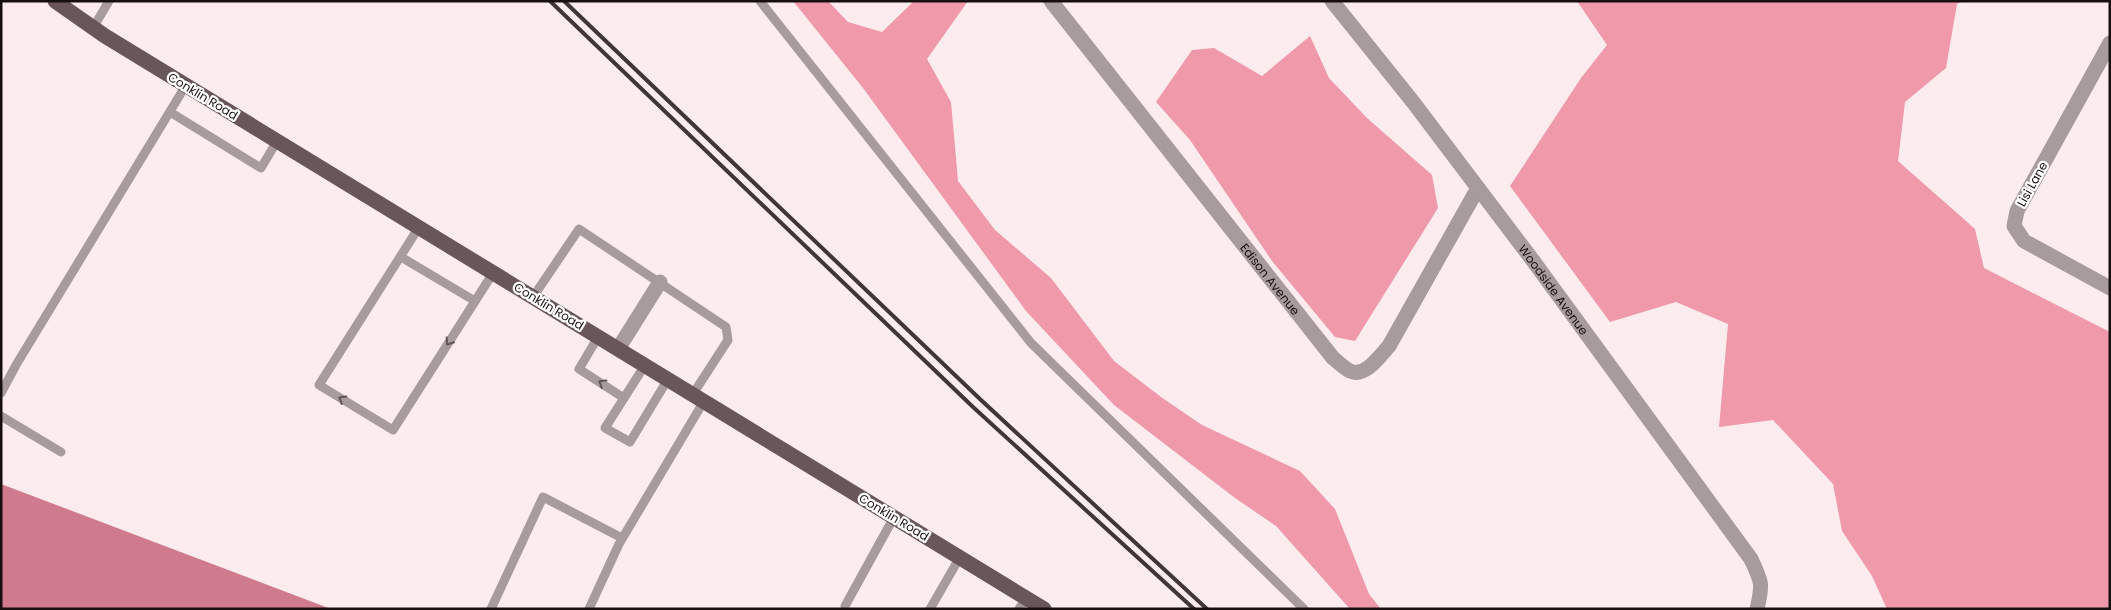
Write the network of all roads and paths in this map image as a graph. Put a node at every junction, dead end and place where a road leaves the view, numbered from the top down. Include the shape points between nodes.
1 (55, 1) edge
2 (109, 1) edge
3 (760, 1) edge
4 (1051, 1) edge
5 (1332, 1) edge
6 (93, 28) junction
7 (2110, 43) edge
8 (186, 85) junction
9 (170, 112) junction
10 (277, 141) junction
11 (1478, 188) junction
12 (419, 228) junction
13 (401, 257) junction
14 (493, 273) junction
15 (660, 282) junction
16 (2110, 288) edge
17 (533, 297) junction
18 (475, 301) junction
19 (598, 337) junction
20 (618, 349) junction
21 (644, 365) junction
22 (668, 379) junction
23 (1, 393) edge
24 (624, 398) junction
25 (698, 398) junction
26 (1, 416) edge
27 (61, 452) dead end
28 (894, 517) junction
29 (622, 538) junction
30 (960, 557) junction
31 (1023, 603) edge
32 (845, 606) dead end
33 (491, 609) edge
34 (589, 609) edge
35 (930, 609) edge
36 (1044, 609) edge
37 (1304, 609) edge
38 (1757, 609) edge

1 - 6 main road, Conklin Road
2 - 6 lane
3 - 37 lane via 1031,343
4 - 11 street, Edison Avenue via 1327,351 1351,372 1360,372 1373,365 1389,346
5 - 11 street, Woodside Avenue
6 - 8 main road, Conklin Road
7 - 16 street, Lisi Lane via 2017,211 2014,226 2024,241
8 - 9 lane
8 - 10 main road, Conklin Road
9 - 10 lane via 261,168
9 - 23 lane
10 - 12 main road, Conklin Road
11 - 38 street, Woodside Avenue via 1751,559 1761,580
12 - 13 lane
12 - 14 main road, Conklin Road
13 - 18 lane
18 -> 13 lane via 393,430 320,385
14 - 17 main road, Conklin Road
14 - 18 lane
15 - 17 lane via 579,229
15 - 20 street
15 - 25 lane via 726,327 728,340
17 - 19 main road, Conklin Road
19 - 20 main road, Conklin Road
24 -> 19 lane via 579,369
20 - 21 main road, Conklin Road
21 - 22 main road, Conklin Road
21 - 24 lane
22 - 24 lane via 630,442 605,428
22 - 25 main road, Conklin Road
25 - 28 main road, Conklin Road
25 - 29 lane
26 - 27 lane
28 - 30 main road, Conklin Road
28 - 32 lane
29 - 33 lane via 543,497
29 - 34 lane
30 - 31 main road, Conklin Road
30 - 35 lane
31 - 36 main road, Conklin Road

